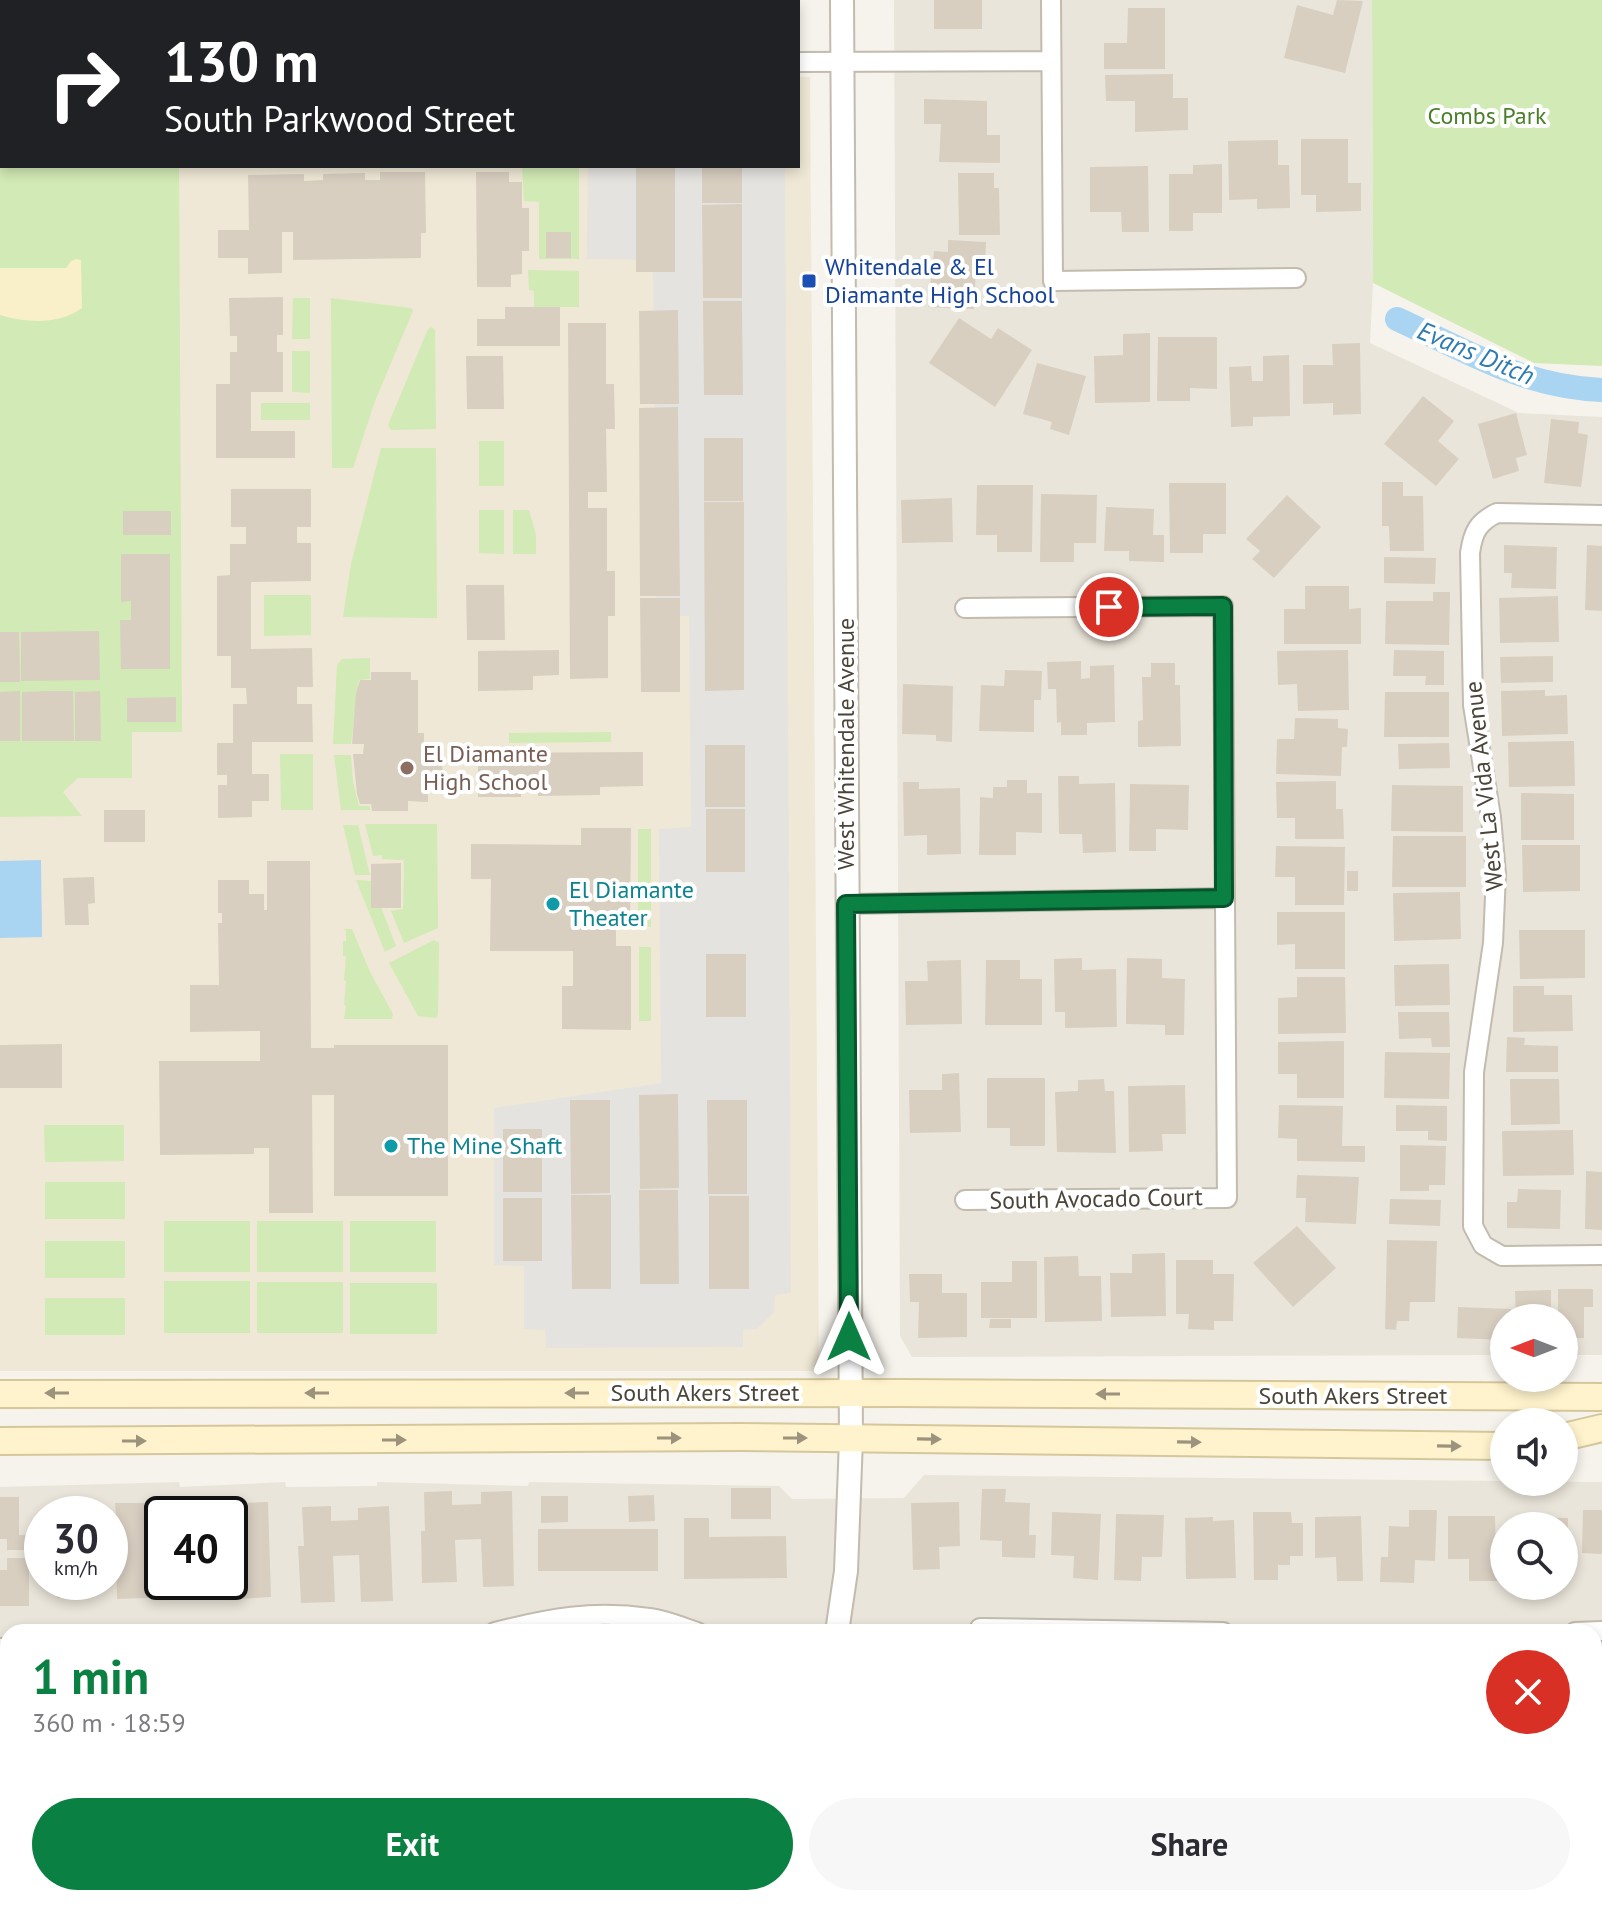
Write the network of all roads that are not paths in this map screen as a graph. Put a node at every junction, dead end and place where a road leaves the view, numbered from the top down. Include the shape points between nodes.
1 (842, 0) edge
2 (1051, 0) edge
3 (1051, 61) junction
4 (800, 62) edge
5 (842, 62) junction
6 (1296, 278) dead end
7 (1602, 515) edge
8 (965, 608) dead end
9 (1224, 898) junction
10 (846, 904) junction
11 (965, 1200) dead end
12 (1602, 1255) edge
13 (851, 1393) junction
14 (0, 1394) edge
15 (1602, 1397) edge
16 (1602, 1428) edge
17 (1578, 1434) edge
18 (851, 1439) junction
19 (0, 1441) edge
20 (1490, 1446) edge
21 (1578, 1447) edge
22 (1602, 1447) edge
23 (525, 1624) edge
24 (671, 1624) edge
25 (838, 1624) edge

1 - 5 street, West Whitendale Avenue
2 - 3 street
3 - 5 street
3 - 6 street via 1053,281
4 - 5 street
5 - 10 street, West Whitendale Avenue
7 - 12 street, West La Vida Avenue via 1507,511 1475,529 1470,553 1473,705 1496,874 1493,943 1474,1087 1475,1232 1483,1245 1506,1257
8 - 9 street via 1223,606
9 - 10 street
9 - 11 street, South Avocado Court via 1227,1198
10 - 13 street, West Whitendale Avenue
13 -> 14 main road, South Akers Street
15 -> 13 main road, South Akers Street
13 - 18 street, West Whitendale Avenue
16 - 17 main road
19 -> 18 main road, South Akers Street
18 -> 20 main road, South Akers Street
18 - 25 street, West Whitendale Avenue via 846,1571
21 - 22 main road
23 - 24 street via 591,1614

